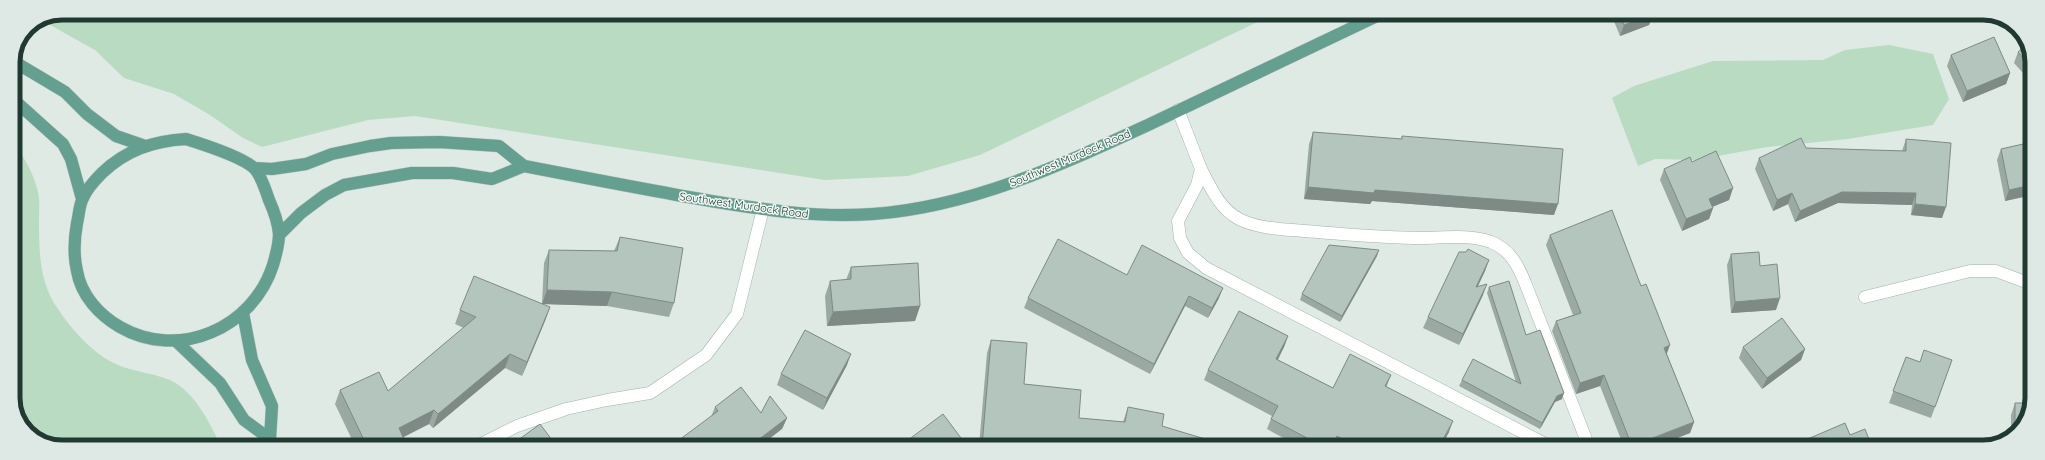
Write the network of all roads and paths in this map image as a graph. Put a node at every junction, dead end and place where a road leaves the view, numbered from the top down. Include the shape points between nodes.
1 (1368, 20) edge
2 (20, 65) edge
3 (20, 104) edge
4 (1178, 110) junction
5 (145, 146) junction
6 (524, 166) junction
7 (254, 168) junction
8 (1201, 169) junction
9 (82, 199) junction
10 (763, 209) junction
11 (279, 235) junction
12 (2025, 282) edge
13 (1865, 297) dead end
14 (243, 313) junction
15 (177, 342) junction
16 (268, 440) edge
17 (272, 440) edge
18 (489, 440) edge
19 (1538, 440) edge
20 (1586, 440) edge

1 - 4 main road, Southwest Murdock Road
2 - 5 main road via 65,92 87,114 116,136
3 - 9 main road via 63,144 71,159
4 - 8 street
4 - 10 main road, Southwest Murdock Road via 1070,160 1013,183 965,197 873,214 819,215
5 - 7 main road via 164,140 186,139 208,145
5 - 9 main road via 125,154 109,166 93,182
6 - 7 main road, Southwest Murdock Road via 499,146 439,142 391,143 332,154 306,164 272,169
6 - 10 main road, Southwest Murdock Road
6 - 11 main road via 492,179 453,173 412,173 344,185 301,213
7 - 11 main road via 276,216
8 - 19 street via 1197,185 1178,221 1180,238 1188,253 1206,268
8 - 20 street via 1214,196 1226,209 1239,219 1259,226 1378,238 1471,238 1491,242 1506,251 1517,264 1526,285
9 - 15 main road via 74,255 79,284 108,320 152,340
10 - 18 street via 737,314 706,355 650,393 566,409 517,426
11 - 14 main road via 277,252 268,280 257,298
12 - 13 street via 1996,271 1970,271
14 - 15 main road via 224,327 199,338
14 - 17 main road via 252,360 272,406
15 - 16 main road via 220,383 244,420

